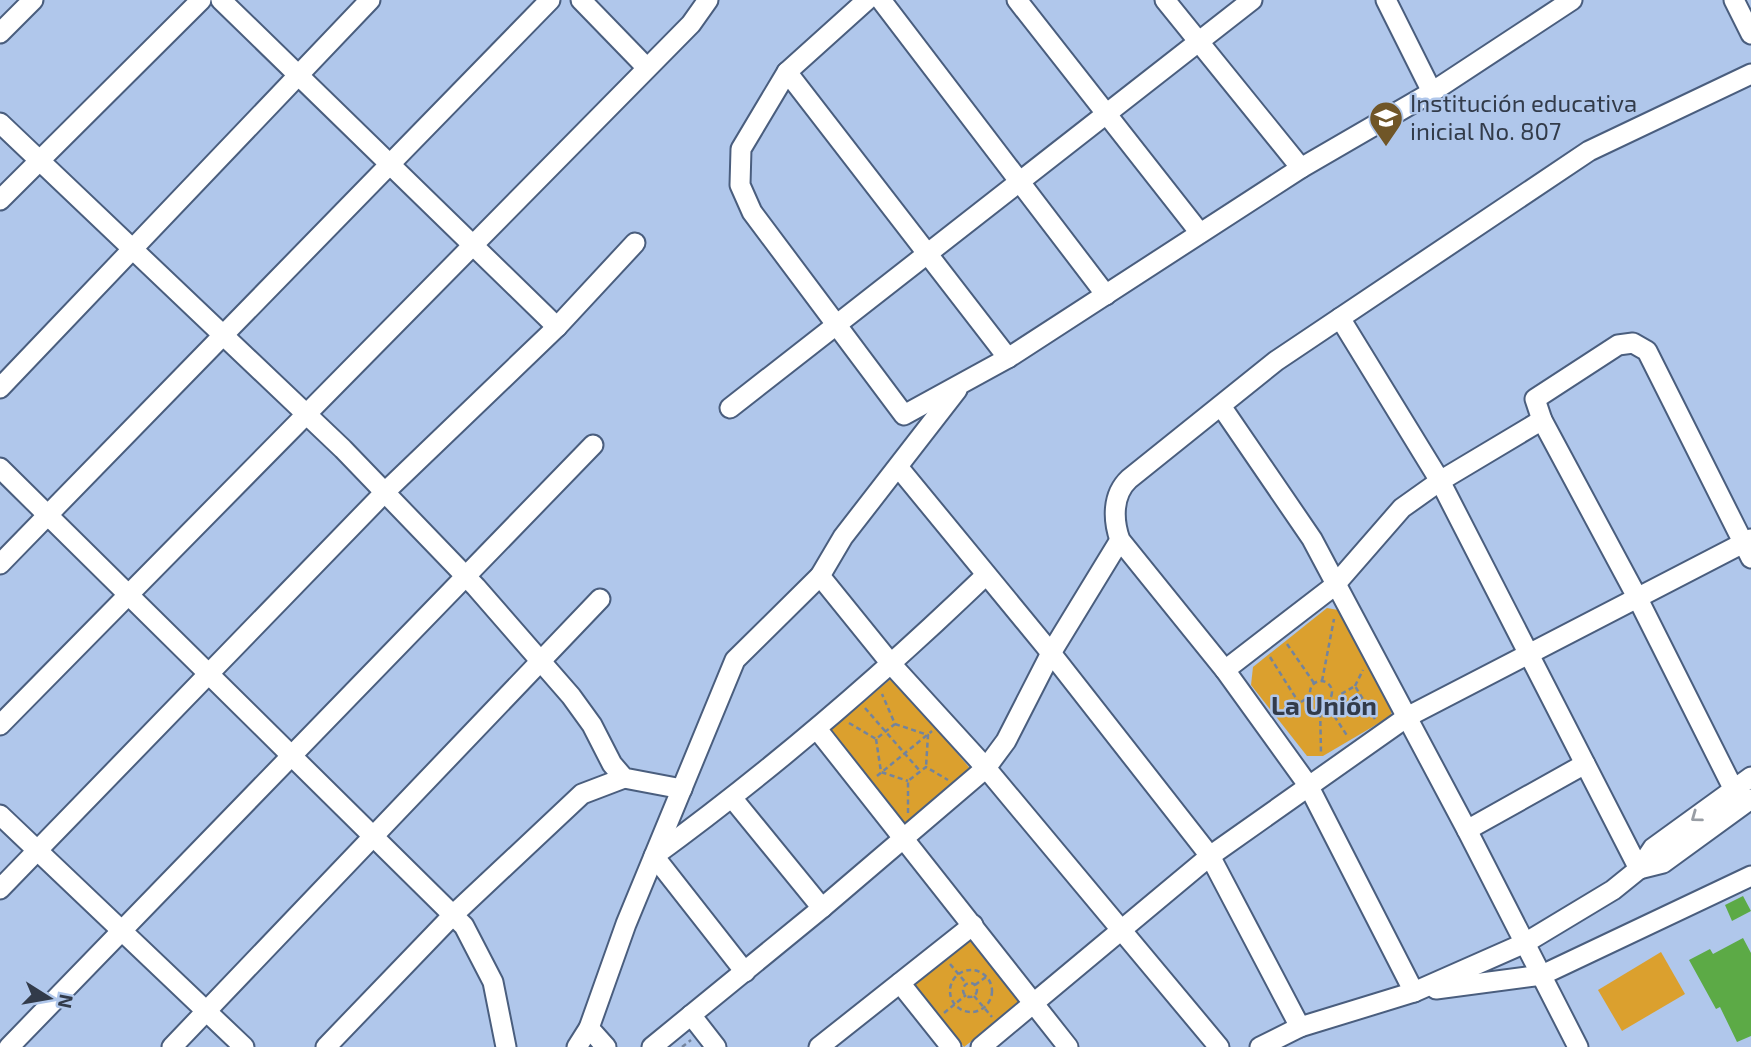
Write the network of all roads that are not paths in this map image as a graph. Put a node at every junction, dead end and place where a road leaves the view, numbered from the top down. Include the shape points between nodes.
1 (33, 0) edge
2 (201, 0) edge
3 (221, 0) edge
4 (370, 0) edge
5 (550, 0) edge
6 (581, 0) edge
7 (708, 0) edge
8 (867, 0) edge
9 (881, 0) edge
10 (1017, 0) edge
11 (1165, 0) edge
12 (1252, 0) edge
13 (1386, 0) edge
14 (1572, 0) edge
15 (1734, 0) edge
16 (0, 33) edge
17 (1751, 34) edge
18 (1199, 42) junction
19 (647, 68) junction
20 (787, 72) junction
21 (1751, 74) edge
22 (299, 75) junction
23 (1432, 92) junction
24 (1108, 112) junction
25 (0, 123) edge
26 (40, 160) junction
27 (390, 164) junction
28 (1301, 168) junction
29 (1020, 182) junction
30 (0, 200) edge
31 (1200, 233) junction
32 (635, 243) dead end
33 (473, 245) junction
34 (133, 249) junction
35 (927, 254) junction
36 (1106, 295) junction
37 (1340, 318) junction
38 (838, 324) junction
39 (557, 327) junction
40 (223, 335) junction
41 (1008, 358) junction
42 (962, 384) junction
43 (0, 388) edge
44 (1221, 407) junction
45 (730, 408) dead end
46 (307, 414) junction
47 (1542, 420) junction
48 (593, 445) dead end
49 (0, 468) edge
50 (899, 468) junction
51 (1440, 481) junction
52 (385, 492) junction
53 (48, 515) junction
54 (1120, 540) junction
55 (1748, 547) edge
56 (0, 564) edge
57 (986, 575) junction
58 (466, 576) junction
59 (820, 576) junction
60 (1334, 586) junction
61 (128, 595) junction
62 (1637, 597) junction
63 (600, 599) dead end
64 (1051, 653) junction
65 (1528, 653) junction
66 (541, 661) junction
67 (892, 665) junction
68 (1225, 670) junction
69 (210, 675) junction
70 (1407, 717) junction
71 (0, 725) edge
72 (817, 729) junction
73 (292, 756) junction
74 (1585, 764) junction
75 (986, 768) junction
76 (1751, 777) edge
77 (624, 778) junction
78 (1308, 785) junction
79 (682, 789) junction
80 (1742, 795) edge
81 (733, 799) junction
82 (0, 815) edge
83 (906, 829) junction
84 (1467, 830) junction
85 (373, 836) junction
86 (38, 850) junction
87 (654, 856) junction
88 (1210, 856) junction
89 (1639, 869) junction
90 (1751, 876) edge
91 (0, 889) edge
92 (822, 908) junction
93 (453, 915) junction
94 (973, 925) junction
95 (122, 931) junction
96 (1122, 932) junction
97 (1525, 943) junction
98 (745, 972) junction
99 (1542, 975) junction
100 (900, 983) junction
101 (1414, 992) junction
102 (1034, 1004) junction
103 (206, 1011) junction
104 (691, 1015) junction
105 (1300, 1027) junction
106 (589, 1028) junction
107 (9, 1047) edge
108 (172, 1047) edge
109 (244, 1047) edge
110 (326, 1047) edge
111 (506, 1047) edge
112 (577, 1047) edge
113 (606, 1047) edge
114 (652, 1047) edge
115 (716, 1047) edge
116 (819, 1047) edge
117 (951, 1047) edge
118 (981, 1047) edge
119 (1068, 1047) edge
120 (1219, 1047) edge
121 (1260, 1047) edge
122 (1578, 1047) edge

1 - 16 street
2 - 26 street
3 - 22 street
4 - 22 street
5 - 27 street
6 - 19 street
7 - 19 street
8 - 20 street
9 - 29 street
10 - 24 street
11 - 18 street
12 - 18 street
13 - 23 street
14 - 23 street
15 - 17 street
18 - 24 street
18 - 28 street
19 - 33 street
20 - 35 street
20 - 38 street via 741,149 740,185 752,212
21 - 37 street via 1589,151
22 - 27 street
22 - 34 street
23 - 28 street
24 - 29 street
24 - 31 street
25 - 26 street
26 - 30 street
26 - 34 street
27 - 33 street
27 - 40 street
28 - 31 street
29 - 35 street
29 - 36 street
31 - 36 street
32 - 39 street
33 - 39 street
33 - 46 street
34 - 40 street
34 - 43 street
35 - 38 street
35 - 41 street
36 - 41 street
37 - 44 street
37 - 51 street
38 - 42 street via 904,415
38 - 45 street
39 - 52 street
40 - 46 street
40 - 53 street
41 - 42 street
42 - 50 street
44 - 54 street via 1124,484 1115,510
44 - 60 street via 1312,539
46 - 52 street
46 - 61 street
47 - 51 street
47 - 55 street via 1535,399 1618,345 1633,344 1647,351
47 - 62 street
48 - 58 street
49 - 53 street
50 - 57 street
50 - 59 street via 843,537
51 - 60 street via 1402,508
51 - 65 street
52 - 58 street
52 - 69 street
53 - 56 street
53 - 61 street
54 - 64 street
54 - 68 street
55 - 62 street
57 - 64 street
57 - 67 street
58 - 66 street
58 - 73 street
59 - 67 street
59 - 79 street via 735,660
60 - 68 street
60 - 70 street
61 - 69 street
61 - 71 street
62 - 65 street
62 - 80 street
63 - 66 street
64 - 75 street via 1006,741
64 - 88 street
65 - 70 street
65 - 74 street
66 - 77 street via 578,706
66 - 85 street
67 - 72 street
67 - 75 street
68 - 78 street
69 - 73 street
69 - 86 street
70 - 78 street
70 - 84 street
72 - 81 street
72 - 83 street
73 - 85 street
73 - 95 street
74 - 84 street
74 - 89 street
75 - 83 street
75 - 96 street
76 - 80 street
77 - 79 street
77 - 93 street via 582,794
78 - 88 street
78 - 101 street
79 - 87 street
80 - 89 street via 1653,848
81 - 87 street
81 - 92 street
82 - 86 street
83 - 92 street
83 - 94 street
84 - 97 street
85 - 93 street
85 - 103 street
86 - 91 street
86 - 95 street
87 - 98 street
87 - 106 street
88 - 96 street
88 - 105 street
89 - 97 street
90 - 99 street
92 - 98 street
93 - 110 street
93 - 111 street via 464,926 492,982
94 - 100 street
94 - 102 street
95 - 103 street
95 - 107 street
96 - 102 street
96 - 120 street
97 - 99 street
97 - 101 street
98 - 104 street
99 - 101 street
99 - 122 street
100 - 116 street
100 - 117 street
101 - 105 street
102 - 118 street
102 - 119 street
103 - 108 street
103 - 109 street
104 - 114 street
104 - 115 street
105 - 121 street
106 - 112 street
106 - 113 street

